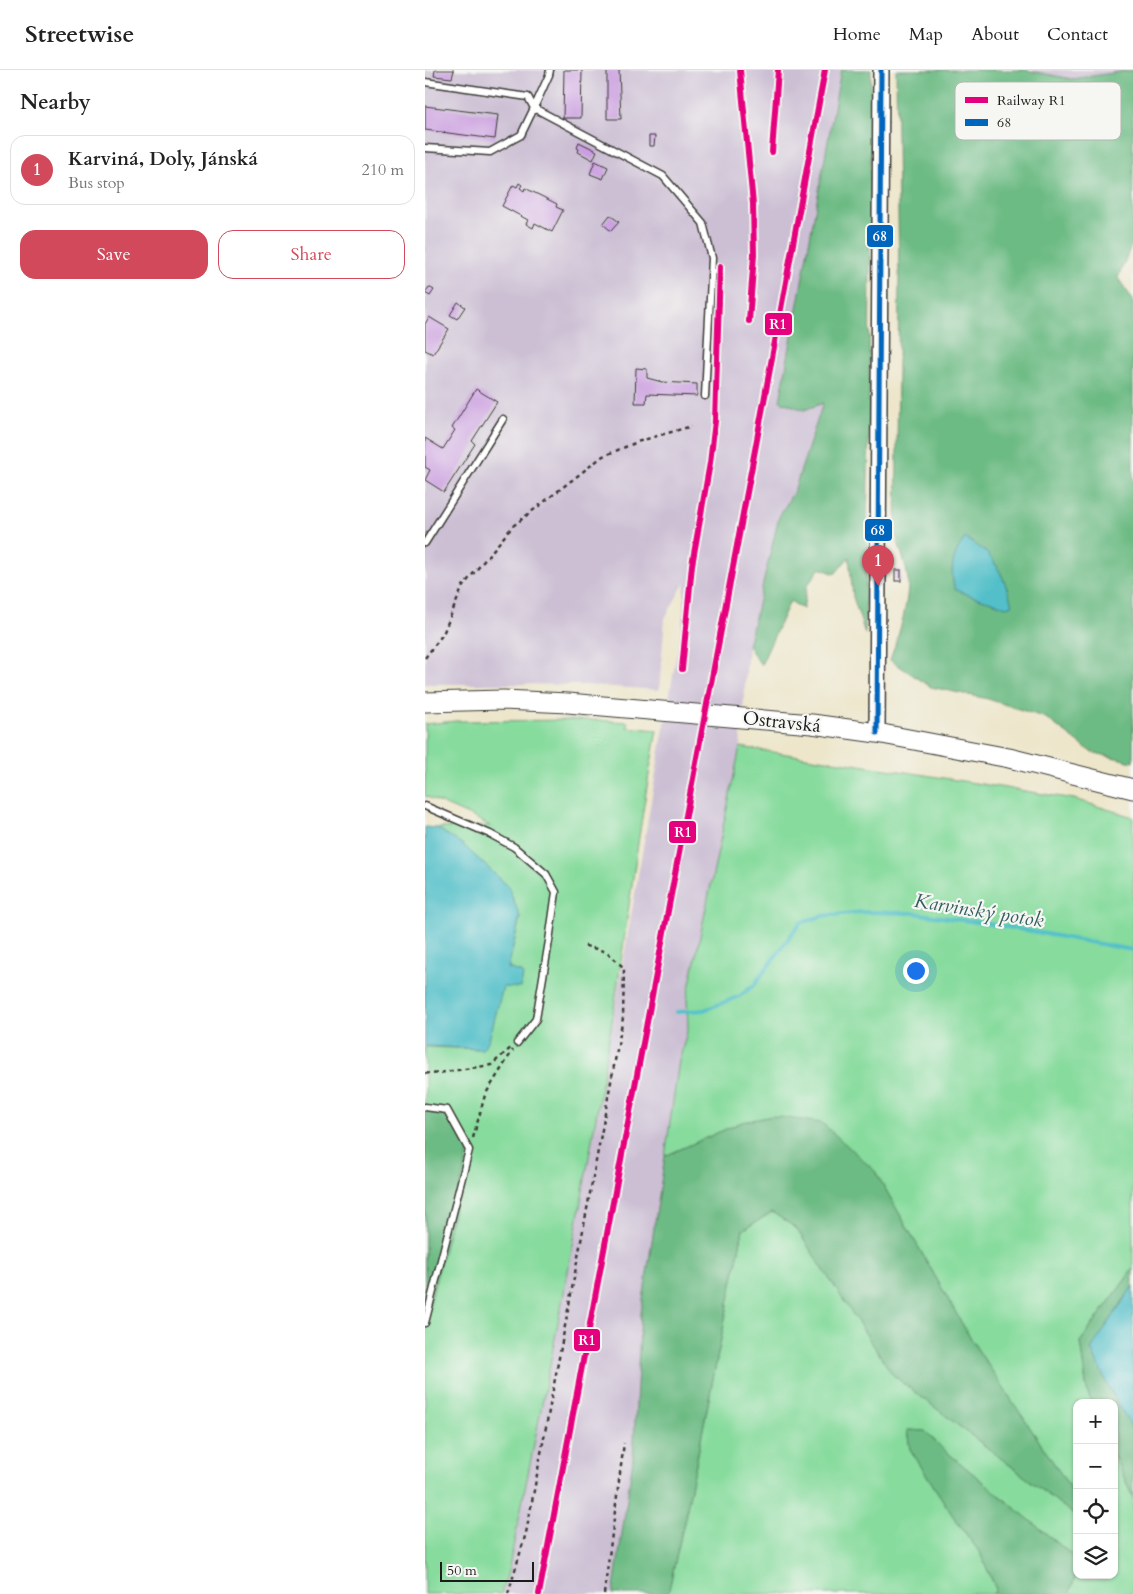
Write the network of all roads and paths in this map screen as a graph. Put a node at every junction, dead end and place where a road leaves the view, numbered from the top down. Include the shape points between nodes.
1 (549, 70) edge
2 (881, 70) edge
3 (425, 82) edge
4 (534, 108) junction
5 (425, 148) edge
6 (705, 396) dead end
7 (503, 419) dead end
8 (692, 426) dead end
9 (425, 543) edge
10 (425, 658) edge
11 (425, 702) edge
12 (877, 733) junction
13 (1133, 789) edge
14 (425, 806) edge
15 (582, 945) dead end
16 (517, 1043) junction
17 (425, 1073) edge
18 (425, 1107) edge
19 (469, 1150) junction
20 (425, 1324) edge
21 (624, 1444) dead end
22 (508, 1594) edge
23 (604, 1594) edge

1 - 4 lane
2 - 12 street
3 - 4 lane via 528,98
4 - 5 lane via 521,134 490,152
4 - 6 lane via 663,176 703,223 712,258
7 - 9 lane
8 - 10 path via 603,456 513,526 463,586 443,634
11 - 12 main road, Ostravská via 535,701 753,718
12 - 13 main road, Ostravská via 1031,763
14 - 16 lane via 514,847 546,874 556,892 536,1019
15 - 22 path via 607,952 624,968 623,1018 526,1533
16 - 17 path via 491,1065
16 - 19 path via 485,1095
18 - 19 lane via 447,1110
19 - 20 lane
21 - 23 path

